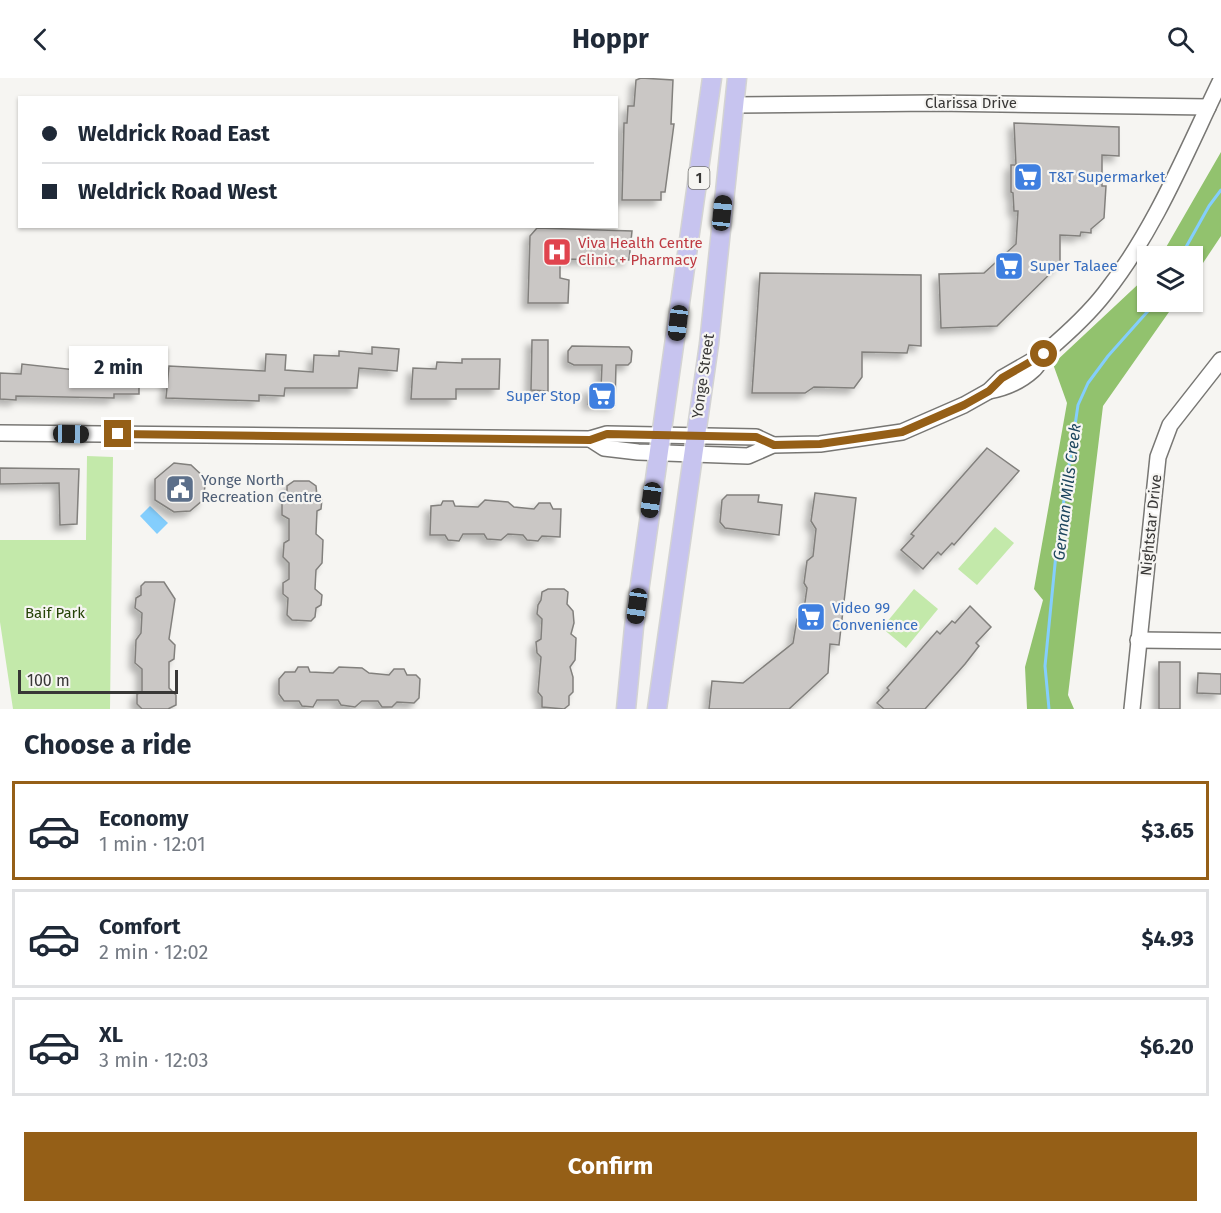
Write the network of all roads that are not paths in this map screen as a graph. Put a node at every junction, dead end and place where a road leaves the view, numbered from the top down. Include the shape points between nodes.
1 (712, 78) edge
2 (737, 78) edge
3 (1221, 80) edge
4 (734, 105) junction
5 (1208, 107) junction
6 (1221, 360) edge
7 (0, 433) edge
8 (660, 443) junction
9 (693, 446) junction
10 (1138, 640) junction
11 (1221, 641) edge
12 (626, 709) edge
13 (657, 709) edge
14 (1132, 709) edge

1 - 8 main road, 1
2 - 4 main road, Yonge Street / 1
3 - 5 street
4 - 5 street, Clarissa Drive
4 - 9 main road, Yonge Street / 1 via 709,344
5 - 9 street via 1131,257 1105,293 1044,354 1002,378 989,391 902,432 820,444 774,445 748,456
6 - 10 street, Nightstar Drive via 1164,436 1158,457
7 - 8 street via 590,440 604,448
8 - 9 street
8 - 12 main road, 1
9 - 13 main road, Yonge Street / 1
10 - 11 street
10 - 14 street, Nightstar Drive

